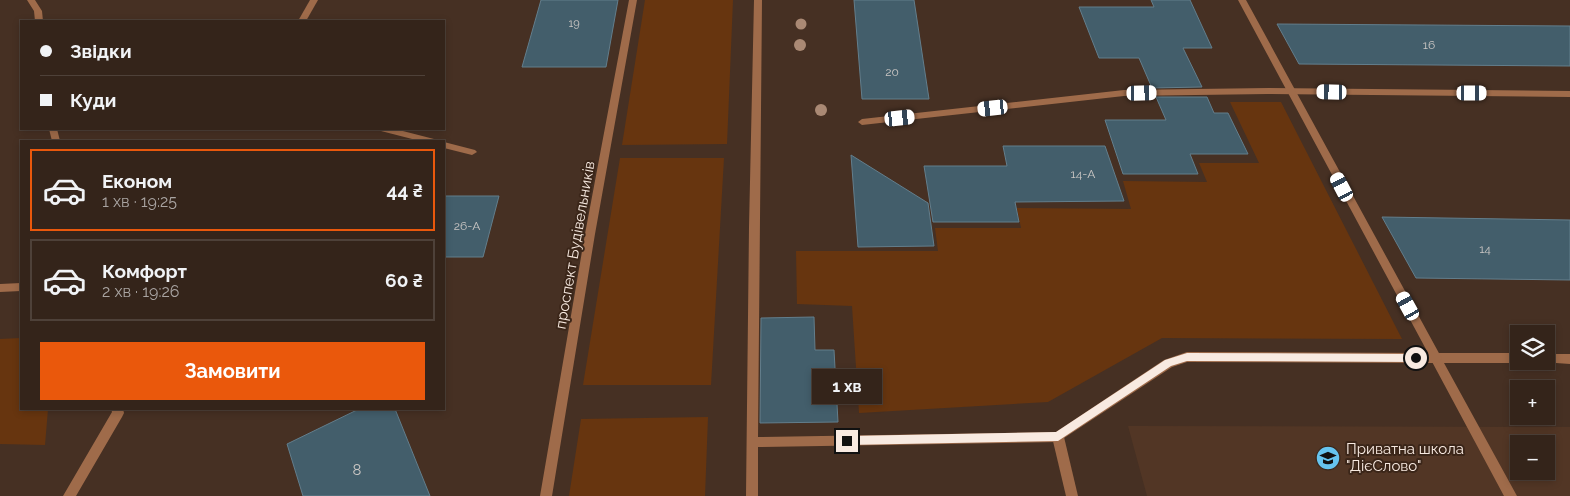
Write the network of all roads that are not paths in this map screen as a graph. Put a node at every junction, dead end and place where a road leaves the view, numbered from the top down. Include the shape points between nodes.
1 (31, 0) edge
2 (314, 0) edge
3 (634, 0) edge
4 (758, 0) edge
5 (1242, 0) edge
6 (39, 20) edge
7 (303, 20) edge
8 (1292, 91) junction
9 (1570, 94) edge
10 (862, 122) dead end
11 (388, 130) edge
12 (427, 140) edge
13 (445, 144) edge
14 (472, 152) dead end
15 (20, 287) edge
16 (0, 288) edge
17 (1436, 358) junction
18 (1510, 358) edge
19 (1555, 358) edge
20 (1570, 359) edge
21 (117, 410) edge
22 (1058, 436) junction
23 (754, 442) junction
24 (69, 496) edge
25 (546, 496) edge
26 (752, 496) edge
27 (1072, 496) edge
28 (1510, 496) edge

1 - 6 street
2 - 7 street
3 - 25 street, проспект Будівельників
4 - 23 street
5 - 8 street
8 - 9 street
8 - 10 street via 1124,93
8 - 17 street
11 - 12 street
13 - 14 street
15 - 16 street
17 - 18 street
17 - 22 street via 1187,357 1168,363
17 - 28 street
19 - 20 street
21 - 24 street
22 - 23 street
22 - 27 street
23 - 26 street

